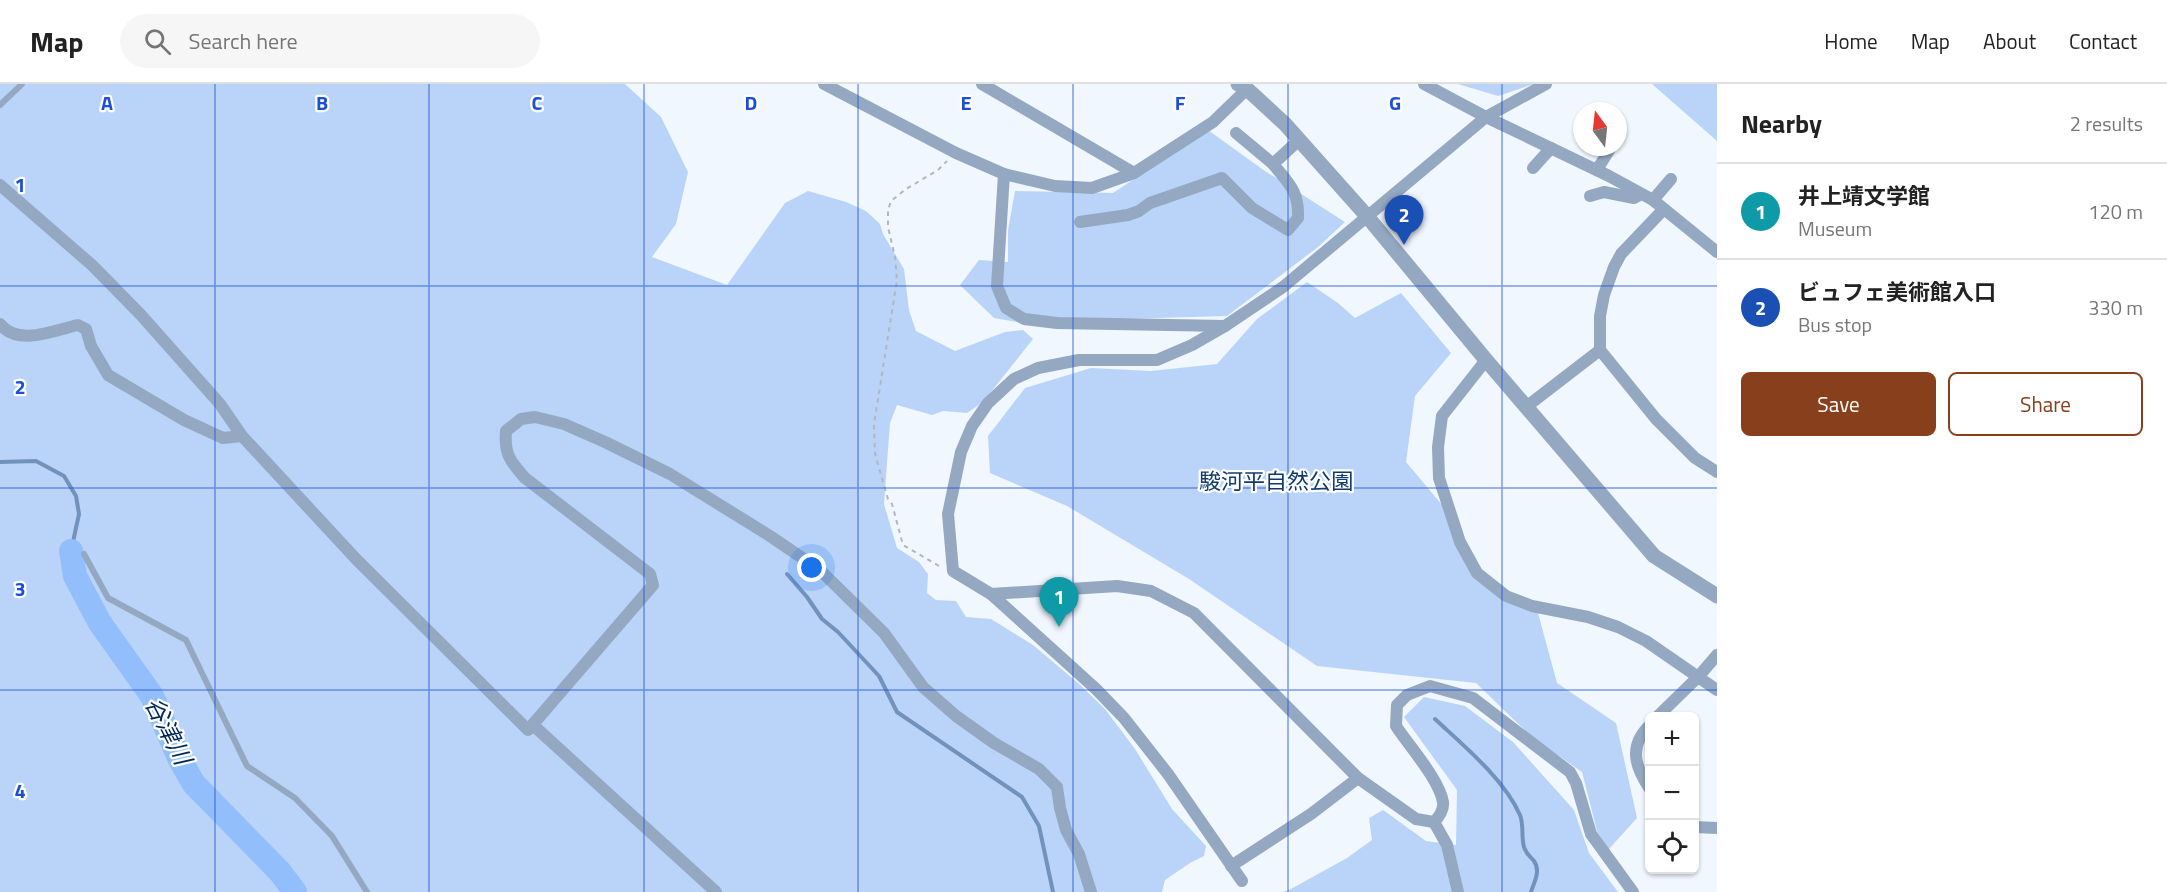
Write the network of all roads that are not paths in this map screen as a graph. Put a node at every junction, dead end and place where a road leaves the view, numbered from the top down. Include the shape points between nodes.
1 (22, 84) edge
2 (824, 84) edge
3 (982, 84) edge
4 (1424, 84) edge
5 (1546, 84) edge
6 (1243, 87) edge
7 (0, 105) edge
8 (1486, 117) junction
9 (1236, 133) dead end
10 (1299, 140) junction
11 (1551, 148) junction
12 (1606, 156) edge
13 (1273, 164) junction
14 (1533, 168) dead end
15 (1597, 170) junction
16 (1134, 172) junction
17 (1004, 174) junction
18 (1671, 179) dead end
19 (0, 185) edge
20 (1641, 194) junction
21 (1590, 196) dead end
22 (1653, 200) junction
23 (1663, 210) junction
24 (1366, 215) junction
25 (1080, 222) dead end
26 (1717, 252) edge
27 (0, 324) edge
28 (1225, 326) junction
29 (1600, 350) junction
30 (1486, 360) junction
31 (1526, 407) junction
32 (243, 436) junction
33 (1717, 472) edge
34 (84, 554) dead end
35 (991, 594) junction
36 (1717, 596) edge
37 (1717, 655) edge
38 (1699, 676) junction
39 (1717, 690) edge
40 (1663, 712) edge
41 (533, 725) junction
42 (1645, 733) edge
43 (1358, 778) junction
44 (1645, 782) edge
45 (1434, 822) junction
46 (1699, 827) edge
47 (1717, 828) edge
48 (1231, 866) junction
49 (1242, 881) dead end
50 (367, 892) edge
51 (716, 892) edge
52 (1091, 892) edge
53 (1458, 892) edge
54 (1634, 892) edge

1 - 7 lane
2 - 17 street
3 - 16 street
4 - 8 street
5 - 8 street
6 - 10 street
6 - 16 street via 1213,122
8 - 11 street
8 - 24 street
9 - 13 street
10 - 13 street
10 - 24 street
11 - 14 street
11 - 15 street
12 - 15 street
13 - 25 street via 1299,201 1298,218 1288,230 1252,208 1222,178 1150,202 1128,215
15 - 20 street
16 - 17 street via 1092,188 1055,186
17 - 28 street via 997,286 1006,309 1024,319 1057,323
18 - 22 street
19 - 32 street via 93,266 141,315 220,404
20 - 21 street via 1634,198 1604,192
20 - 22 street
22 - 23 street
23 - 26 street
23 - 29 street via 1621,254 1614,267 1600,316
24 - 28 street via 1283,287
24 - 30 street
27 - 32 street via 4,330 24,337 78,325 86,329 108,375 194,425 223,438
28 - 35 street via 1156,360 1079,360 1038,368 1014,379 988,403 961,452 948,514 953,571
29 - 31 street
29 - 33 street via 1656,419 1695,458
30 - 31 street
30 - 38 street via 1442,416 1438,447 1439,478 1460,542 1477,573 1506,596 1532,606 1618,627
31 - 36 street via 1654,556
32 - 41 street via 356,559 528,730
34 - 50 lane via 108,598 186,640 247,766 295,798 332,836
35 - 43 street via 1117,586 1151,591 1186,608 1220,637
35 - 48 street via 1124,718
37 - 38 street
38 - 39 street
38 - 40 street
41 - 51 street
41 - 52 street via 653,585 650,574 525,478 510,460 505,446 506,431 522,419 536,417 564,424 670,474 820,570 884,633 923,687 994,743 1039,769 1057,787 1066,830 1079,854
42 - 44 street via 1635,750 1639,773
43 - 45 street via 1416,819
43 - 48 street
45 - 53 street via 1447,845
45 - 54 street via 1443,803 1431,775 1396,726 1397,705 1407,695 1430,686 1473,698 1570,772 1592,834
46 - 47 street
48 - 49 street

